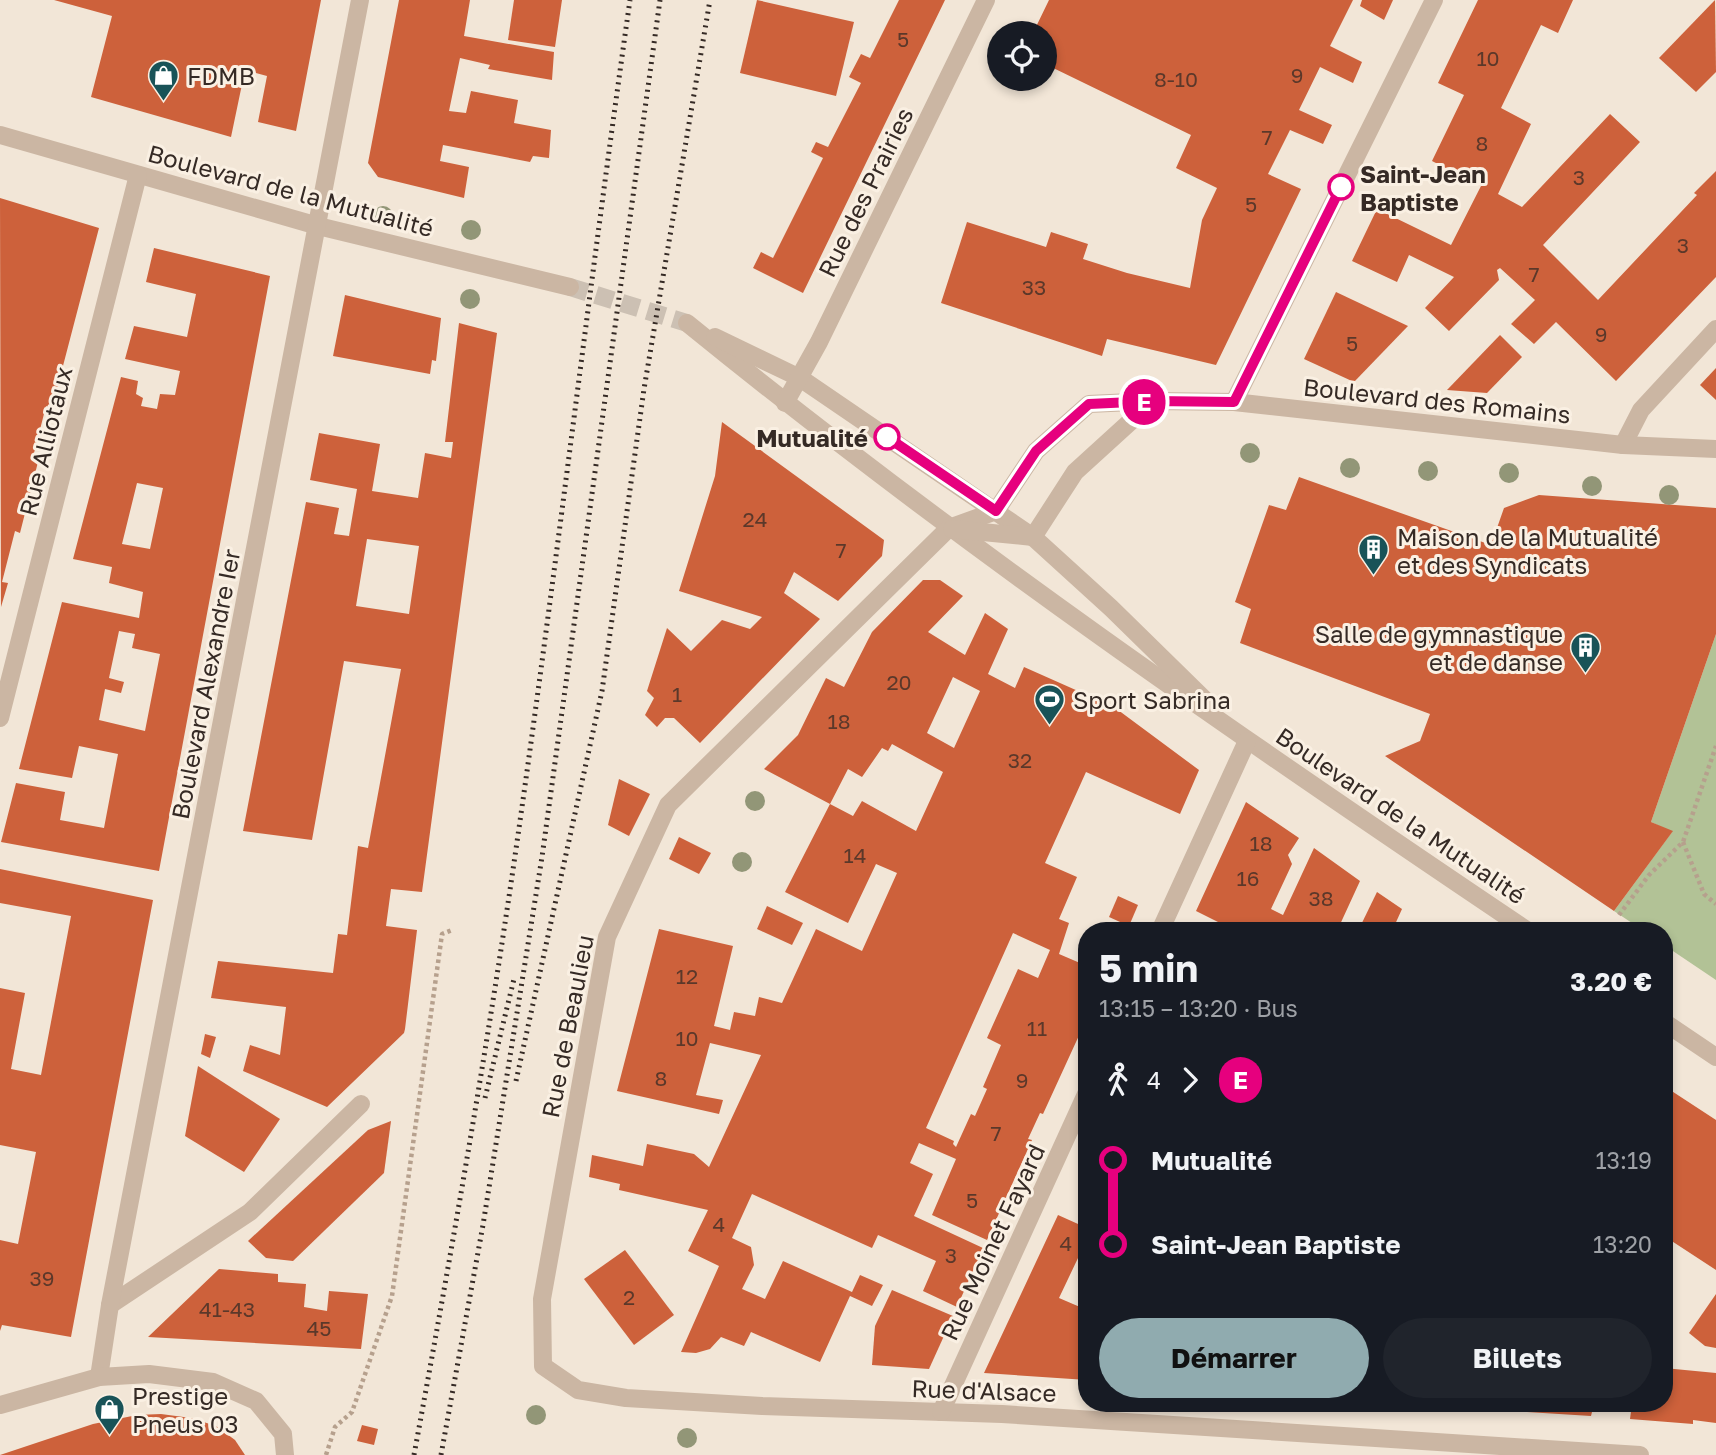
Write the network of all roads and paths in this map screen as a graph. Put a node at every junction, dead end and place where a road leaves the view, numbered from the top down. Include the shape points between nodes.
1 (360, 0) edge
2 (986, 0) edge
3 (1434, 0) edge
4 (0, 135) edge
5 (138, 175) junction
6 (318, 226) junction
7 (570, 287) tunnel mouth
8 (1716, 329) edge
9 (800, 378) junction
10 (1153, 401) junction
11 (1234, 402) junction
12 (785, 403) junction
13 (1623, 445) junction
14 (1716, 449) edge
15 (996, 511) junction
16 (949, 528) junction
17 (1033, 537) junction
18 (0, 718) edge
19 (1247, 741) junction
20 (1716, 746) edge
21 (1683, 842) junction
22 (1716, 904) edge
23 (1619, 915) dead end
24 (1164, 922) edge
25 (1515, 922) edge
26 (452, 930) dead end
27 (1673, 1029) edge
28 (1716, 1057) edge
29 (361, 1104) dead end
30 (1078, 1112) edge
31 (110, 1306) junction
32 (543, 1366) joint
33 (99, 1377) junction
34 (0, 1405) edge
35 (941, 1412) junction
36 (285, 1455) edge
37 (327, 1455) edge
38 (1640, 1455) edge

1 - 6 street, Boulevard Alexandre Ier
2 - 9 street, Rue des Prairies
3 - 11 street
4 - 5 street, Boulevard de la Mutualité
5 - 6 street, Boulevard de la Mutualité
5 - 18 street, Rue Alliotaux
6 - 7 street, Boulevard de la Mutualité
6 - 31 street, Boulevard Alexandre Ier
8 - 13 street via 1641,410
9 - 12 street, Rue des Prairies
9 - 12 street, Boulevard de la Mutualité via 687,323
9 - 15 street, Boulevard de la Mutualité
10 - 11 street, Boulevard des Romains
10 - 15 street, Boulevard des Romains via 1089,404 1036,451
10 - 17 street via 1075,472
11 - 13 street, Boulevard des Romains
12 - 16 street, Boulevard de la Mutualité
13 - 14 street, Boulevard des Romains
15 - 16 street
15 - 17 street, Boulevard de la Mutualité
16 - 17 street
16 - 19 street, Boulevard de la Mutualité
16 - 32 street, Rue de Beaulieu via 668,805 607,937 542,1299
17 - 19 street, Boulevard de la Mutualité
19 - 24 street
19 - 25 street, Boulevard de la Mutualité
20 - 21 path
21 - 22 path via 1704,894
21 - 23 path via 1649,875
26 - 37 path via 442,934 392,1296 352,1412 335,1427
27 - 28 street
29 - 31 street via 250,1212
30 - 35 street, Rue Moinet Fayard
31 - 33 street, Boulevard Alexandre Ier
32 - 35 street, Rue d'Alsace via 578,1390 626,1398
33 - 34 street
33 - 36 street via 149,1374 213,1381 256,1401 283,1434
35 - 38 street, Rue d'Alsace

